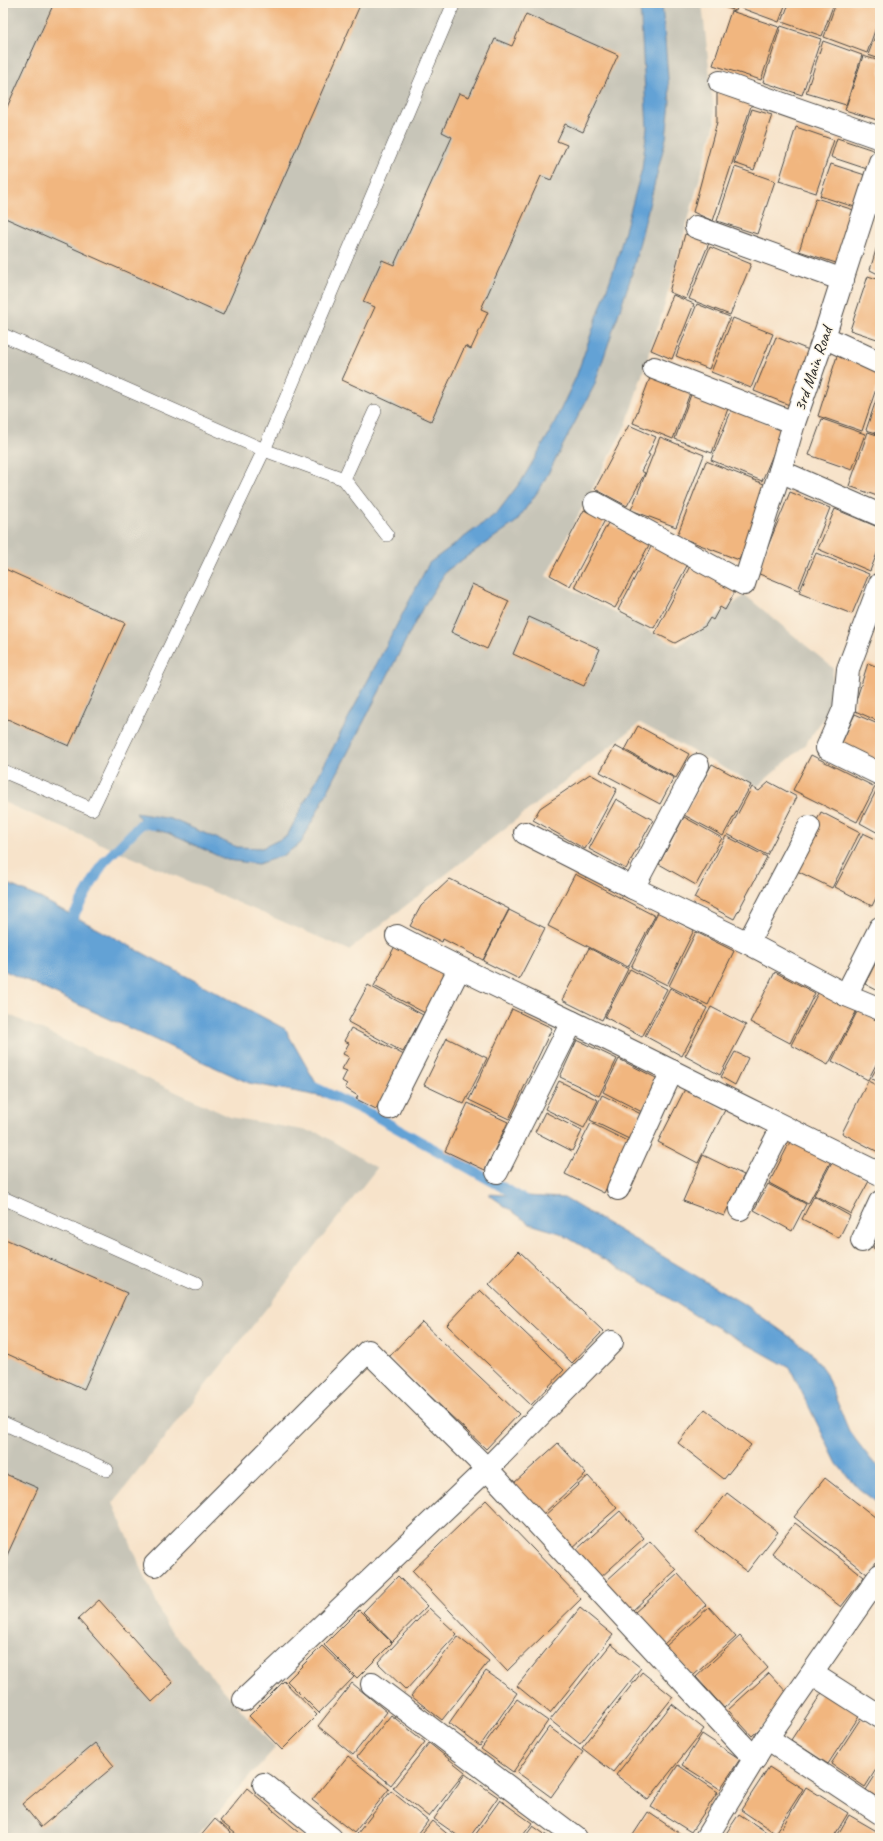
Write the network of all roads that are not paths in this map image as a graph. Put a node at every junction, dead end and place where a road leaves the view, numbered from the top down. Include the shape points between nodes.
1 (454, 3) edge
2 (720, 82) dead end
3 (880, 138) edge
4 (880, 162) edge
5 (875, 199) edge
6 (696, 227) dead end
7 (842, 280) junction
8 (3, 335) edge
9 (824, 336) junction
10 (880, 363) edge
11 (654, 368) dead end
12 (375, 411) dead end
13 (794, 423) junction
14 (264, 450) junction
15 (780, 471) junction
16 (344, 479) junction
17 (595, 503) dead end
18 (880, 515) edge
19 (387, 535) dead end
20 (880, 584) edge
21 (698, 765) dead end
22 (3, 771) edge
23 (880, 774) edge
24 (809, 828) dead end
25 (525, 833) dead end
26 (633, 888) junction
27 (880, 928) edge
28 (397, 936) dead end
29 (748, 943) junction
30 (459, 969) junction
31 (846, 995) junction
32 (880, 1009) edge
33 (572, 1022) junction
34 (672, 1071) junction
35 (389, 1108) dead end
36 (782, 1127) junction
37 (497, 1172) dead end
38 (880, 1174) edge
39 (618, 1189) dead end
40 (3, 1198) edge
41 (880, 1202) edge
42 (740, 1209) dead end
43 (862, 1241) dead end
44 (196, 1284) dead end
45 (612, 1342) dead end
46 (3, 1423) edge
47 (487, 1469) junction
48 (107, 1470) dead end
49 (154, 1565) dead end
50 (880, 1575) edge
51 (813, 1674) junction
52 (372, 1684) dead end
53 (244, 1700) dead end
54 (880, 1717) edge
55 (767, 1738) junction
56 (755, 1759) junction
57 (264, 1784) dead end
58 (880, 1813) edge
59 (331, 1838) edge
60 (576, 1838) edge
61 (706, 1838) edge

1 - 14 lane
2 - 3 street
4 - 5 street, 3rd Main Road
5 - 7 street, 3rd Main Road
6 - 7 street
7 - 9 street, 3rd Main Road
8 - 14 lane
9 - 10 street
9 - 13 street, 3rd Main Road
11 - 13 street
12 - 16 lane
13 - 15 street, 3rd Main Road
14 - 16 lane
14 - 22 lane via 92,809
15 - 17 street, 3rd Main Road via 744,584
15 - 18 street
16 - 19 lane
20 - 23 street via 848,669 844,709 827,748
21 - 26 street
24 - 29 street
25 - 26 street
26 - 29 street
27 - 31 street
28 - 30 street
29 - 31 street
30 - 33 street
30 - 35 street
31 - 32 street
33 - 34 street
33 - 37 street
34 - 36 street
34 - 39 street
36 - 38 street
36 - 42 street
40 - 44 lane
41 - 43 street
45 - 47 street
46 - 48 lane
47 - 49 street via 368,1351
47 - 53 street
47 - 56 street
50 - 51 street
51 - 54 street
51 - 55 street
52 - 60 street
55 - 56 street
55 - 58 street
56 - 61 street
57 - 59 street

